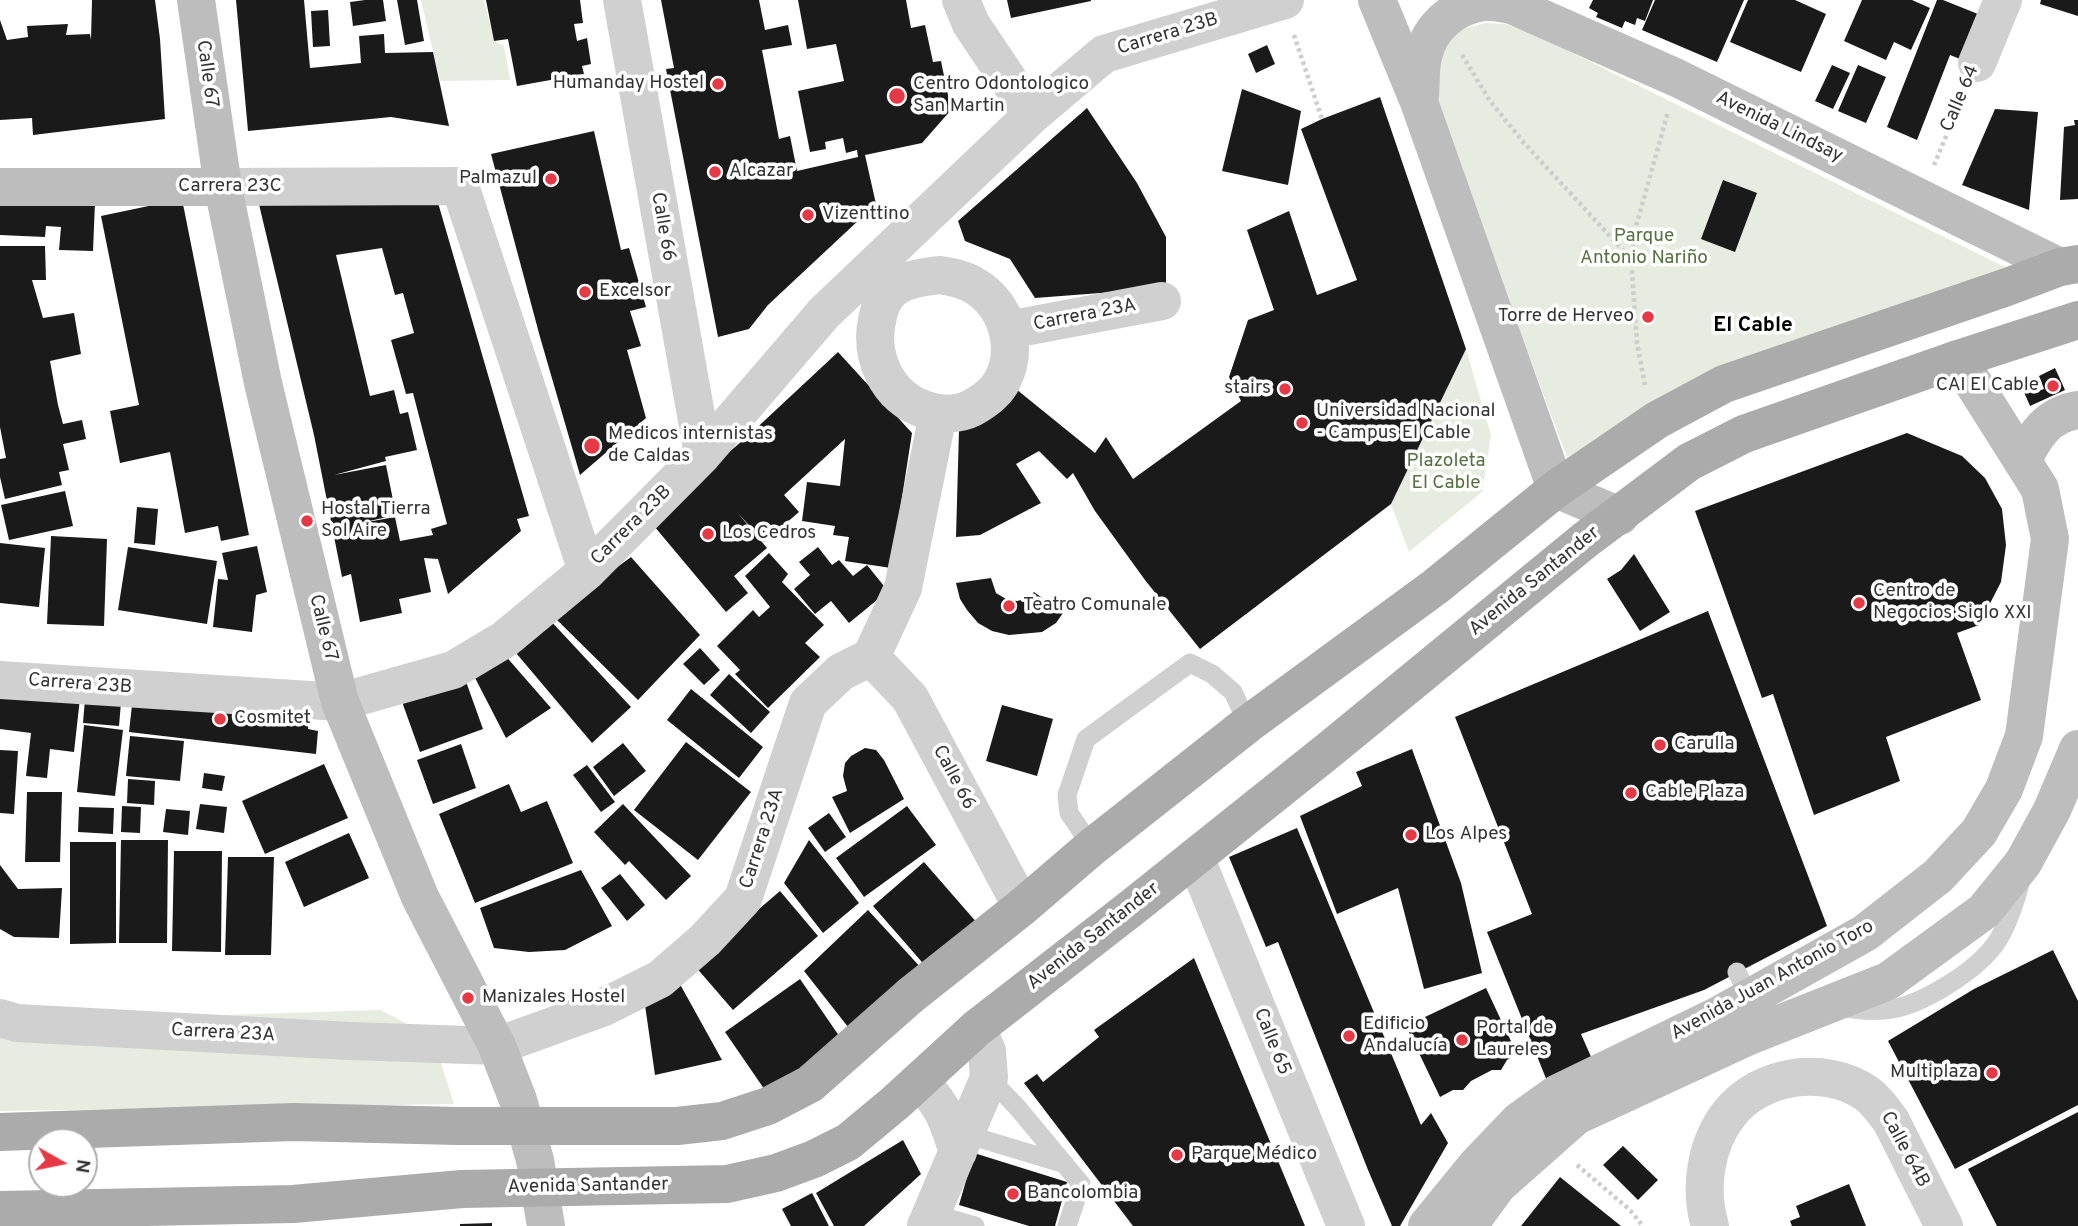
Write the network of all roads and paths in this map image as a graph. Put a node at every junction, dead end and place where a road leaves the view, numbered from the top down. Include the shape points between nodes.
1 (196, 0) edge
2 (622, 0) edge
3 (961, 0) edge
4 (1377, 0) edge
5 (2003, 0) edge
6 (1283, 1) edge
7 (1503, 3) edge
8 (1441, 21) junction
9 (1977, 62) joint
10 (1677, 78) junction
11 (1419, 102) junction
12 (1032, 115) junction
13 (1322, 119) dead end
14 (0, 187) edge
15 (223, 187) junction
16 (1920, 198) junction
17 (903, 240) junction
18 (1631, 259) junction
19 (2069, 265) edge
20 (921, 278) junction
21 (841, 298) junction
22 (1163, 301) dead end
23 (879, 310) junction
24 (2078, 320) edge
25 (1009, 330) junction
26 (1958, 359) junction
27 (2078, 410) edge
28 (938, 414) junction
29 (1657, 420) junction
30 (703, 454) junction
31 (2023, 460) junction
32 (1556, 489) junction
33 (1620, 516) junction
34 (587, 571) junction
35 (871, 657) junction
36 (0, 680) edge
37 (340, 702) junction
38 (1248, 724) junction
39 (2078, 749) edge
40 (1092, 847) junction
41 (1195, 857) junction
42 (1021, 908) junction
43 (0, 1018) edge
44 (977, 1028) junction
45 (497, 1046) junction
46 (989, 1079) junction
47 (918, 1082) junction
48 (525, 1126) junction
49 (0, 1132) edge
50 (1549, 1140) junction
51 (962, 1143) junction
52 (1066, 1164) junction
53 (0, 1210) edge
54 (290, 1215) edge
55 (930, 1220) edge
56 (546, 1226) edge
57 (975, 1226) edge
58 (1067, 1226) edge
59 (1346, 1226) edge
60 (1427, 1226) edge
61 (1468, 1226) edge
62 (1643, 1226) edge
63 (1710, 1226) edge
64 (1944, 1226) edge

1 - 15 main road, Calle 67
2 - 30 street, Calle 66
3 - 12 street via 971,24
4 - 11 main road
5 - 9 street, Calle 64
6 - 12 street, Carrera 23B via 1104,54
6 - 13 path
7 - 8 main road via 1487,1 1461,7
7 - 10 main road, Avenida Lindsay
8 - 11 main road via 1422,58
8 - 18 path via 1490,101
9 - 16 path, Calle 64
10 - 16 main road, Avenida Lindsay
10 - 18 path
11 - 32 main road
12 - 17 street, Carrera 23B
14 - 15 main road, Carrera 23C
15 - 34 street, Carrera 23C via 460,186
15 - 37 main road, Calle 67 via 263,383
16 - 19 main road, Avenida Lindsay
17 - 20 street
17 - 21 street, Carrera 23B
18 - 29 path via 1637,343
19 - 29 main road via 1724,384
20 - 23 street via 894,288
20 - 25 street via 940,275 975,286 990,298
21 - 23 street
21 - 30 street, Carrera 23B
22 - 25 street, Carrera 23A
23 - 28 street via 875,349 889,384 902,398
24 - 26 main road, Avenida Santander
25 - 28 street via 1011,356 1003,381 986,400 963,412
26 - 31 main road, Avenida Juan Antonio Toro
26 - 33 main road, Avenida Santander via 1744,434 1689,462
27 - 31 main road via 2051,420 2033,437
28 - 35 street via 903,588
29 - 32 main road
30 - 34 street, Carrera 23B
31 - 60 main road, Avenida Juan Antonio Toro via 2040,489 2050,539 2024,736 2004,789 1979,832 1938,876 1865,933 1743,985 1717,1016 1558,1093 1519,1121
32 - 33 main road
32 - 38 main road via 1435,587
33 - 41 main road, Avenida Santander
34 - 37 street, Carrera 23B via 505,639 453,670
35 - 42 street, Calle 66 via 910,698
35 - 45 street, Carrera 23A via 841,672 808,703 743,899 705,940 660,979 602,1008
36 - 37 street, Carrera 23B
37 - 45 main road, Calle 67 via 420,897
38 - 40 main road
38 - 40 lane via 1233,692 1191,663 1086,739 1067,795 1069,813
39 - 50 main road, Avenida Juan Antonio Toro via 2028,853 1984,911 1888,981 1749,1036 1576,1116
40 - 42 main road
41 - 44 main road, Avenida Santander
41 - 59 street, Calle 65
42 - 48 main road via 911,995 810,1084 768,1106 722,1121 677,1126
43 - 45 street, Carrera 23A via 17,1023
44 - 46 street via 987,1051
44 - 47 main road, Avenida Santander
45 - 48 main road, Calle 67
46 - 51 street
46 - 52 lane
47 - 51 street via 933,1094
47 - 54 main road, Avenida Santander via 848,1142 776,1174 727,1184 462,1189
48 - 49 main road via 293,1122
48 - 56 main road, Calle 67
50 - 61 main road, Avenida Juan Antonio Toro via 1498,1185
50 - 62 path
51 - 52 lane
51 - 55 street
52 - 58 lane via 1081,1184
53 - 54 main road, Avenida Santander
55 - 57 lane
63 - 64 street, Calle 64B via 1704,1175 1715,1139 1730,1113 1751,1096 1770,1083 1794,1077 1841,1082 1872,1098 1891,1121

